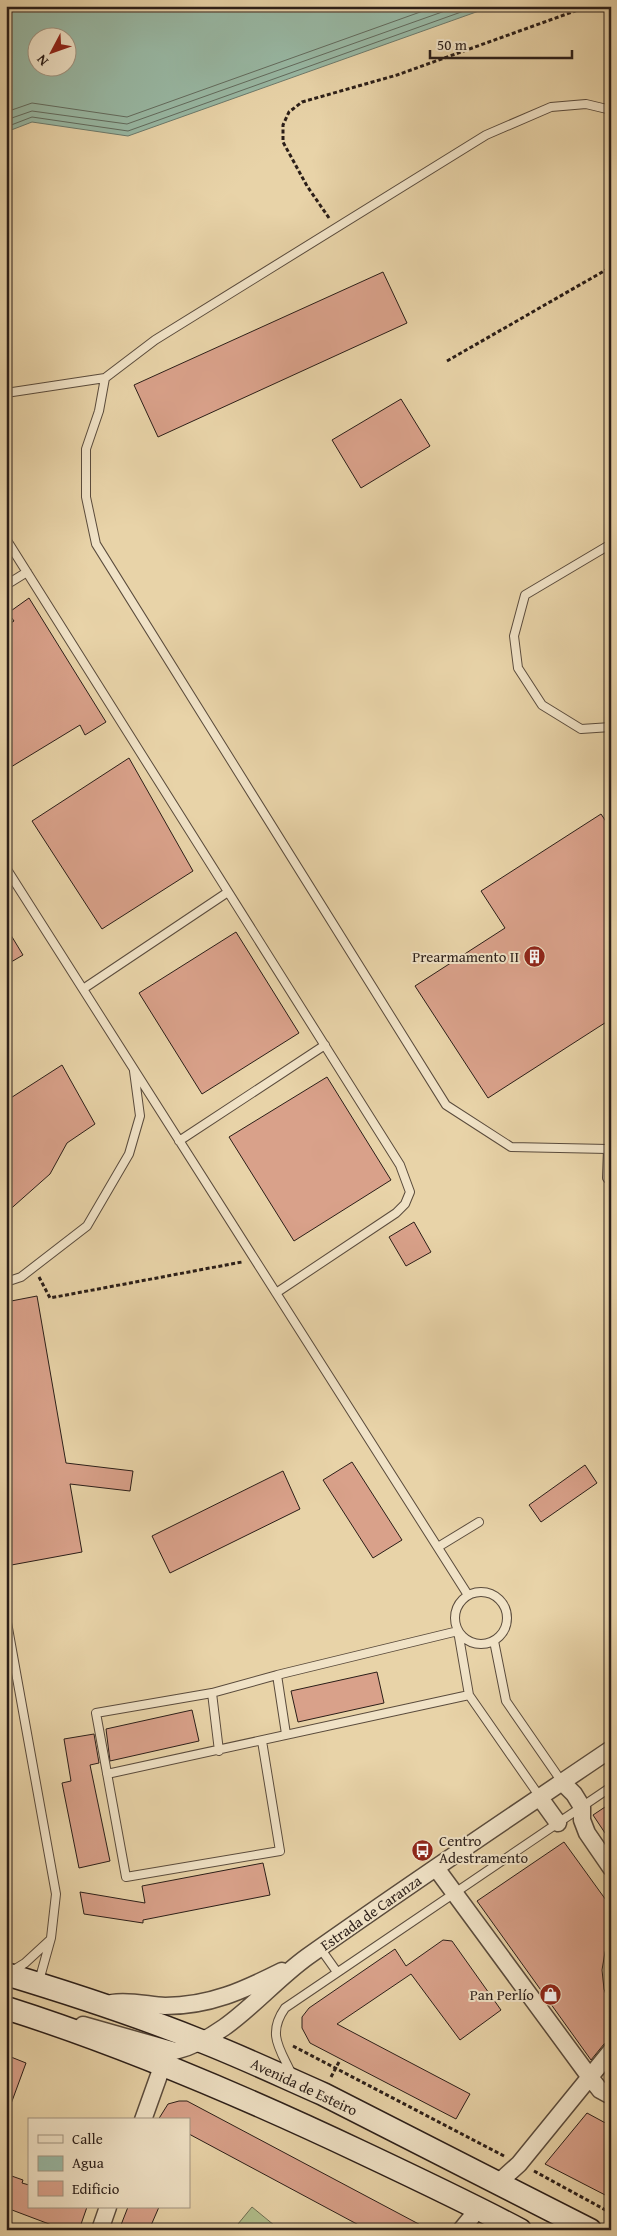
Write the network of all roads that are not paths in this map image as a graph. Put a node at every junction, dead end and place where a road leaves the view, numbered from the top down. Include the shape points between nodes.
1 (611, 110) edge
2 (105, 378) junction
3 (6, 393) edge
4 (6, 539) edge
5 (611, 544) edge
6 (27, 572) junction
7 (6, 585) edge
8 (611, 727) edge
9 (6, 868) edge
10 (228, 892) junction
11 (83, 989) junction
12 (325, 1045) junction
13 (134, 1069) junction
14 (180, 1141) junction
15 (609, 1145) edge
16 (611, 1183) edge
17 (6, 1282) edge
18 (276, 1293) junction
19 (479, 1522) dead end
20 (438, 1547) junction
21 (468, 1595) junction
22 (6, 1617) edge
23 (458, 1631) junction
24 (494, 1641) junction
25 (277, 1675) junction
26 (212, 1693) junction
27 (469, 1695) junction
28 (286, 1734) junction
29 (262, 1741) junction
30 (611, 1750) edge
31 (220, 1751) junction
32 (107, 1774) junction
33 (562, 1782) junction
34 (611, 1787) edge
35 (540, 1798) junction
36 (582, 1807) junction
37 (558, 1823) junction
38 (436, 1868) junction
39 (611, 1868) edge
40 (454, 1893) junction
41 (51, 1938) junction
42 (320, 1948) junction
43 (304, 1959) junction
44 (337, 1972) junction
45 (6, 1974) edge
46 (38, 1984) junction
47 (102, 2005) junction
48 (6, 2008) edge
49 (57, 2024) junction
50 (200, 2040) junction
51 (611, 2051) edge
52 (163, 2064) junction
53 (590, 2076) junction
54 (295, 2082) junction
55 (611, 2096) edge
56 (143, 2118) edge
57 (499, 2182) junction
58 (108, 2208) edge
59 (478, 2208) junction
60 (100, 2230) edge
61 (461, 2230) edge
62 (520, 2230) edge
63 (590, 2230) edge

1 - 2 lane via 586,104 551,106 486,135 155,340
2 - 3 lane
2 - 15 lane via 100,411 86,449 86,497 96,544 446,1105 511,1147
4 - 6 lane
5 - 8 lane via 525,595 514,636 518,668 542,705 582,729
6 - 7 lane
6 - 10 lane
9 - 11 lane
10 - 11 lane
10 - 12 lane
11 - 13 lane
12 - 14 lane
12 - 18 lane via 400,1165 410,1192 396,1213
13 - 14 lane
13 - 17 lane via 140,1116 129,1154 87,1226 21,1277
14 - 18 lane
15 - 16 lane via 607,1178
18 - 20 lane
19 - 20 lane
20 - 21 lane
21 - 23 lane via 456,1608 454,1620
21 - 24 lane via 483,1592 504,1604 507,1621
22 - 41 lane via 56,1894
23 - 24 lane via 469,1642
23 - 25 lane
23 - 27 lane
24 - 33 lane via 506,1701
25 - 26 lane
25 - 28 lane
26 - 31 lane
26 - 32 lane via 96,1713
27 - 28 lane
27 - 35 lane
28 - 29 lane
29 - 31 lane
29 - 32 lane via 280,1851 126,1877
30 - 33 street, Estrada de Caranza
31 - 32 lane
33 - 35 street, Estrada de Caranza
33 - 36 street
34 - 36 lane
35 - 37 street
35 - 38 street, Estrada de Caranza
36 - 37 lane
36 - 39 street via 587,1833
37 - 40 lane
38 - 40 street
38 - 42 street, Estrada de Caranza
40 - 44 lane
40 - 53 street
41 - 45 lane via 25,1963
41 - 46 lane
42 - 43 street, Estrada de Caranza
42 - 44 lane
43 - 47 street via 242,1991 199,2004 166,2006 118,2002
43 - 50 street via 251,2007
44 - 54 lane via 285,2008 278,2020 275,2036 278,2049
45 - 46 main road, Avenida de Esteiro
46 - 47 main road, Avenida de Esteiro
47 - 50 main road, Avenida de Esteiro
48 - 49 main road
49 - 50 street via 95,2027 175,2051
49 - 52 main road
50 - 54 main road, Avenida de Esteiro
51 - 53 street
52 - 56 street
52 - 59 main road via 309,2127
53 - 55 street via 600,2090
53 - 57 street via 519,2164
54 - 57 main road, Avenida de Esteiro
57 - 63 main road, Avenida de Esteiro
58 - 60 street
59 - 61 street
59 - 62 main road

